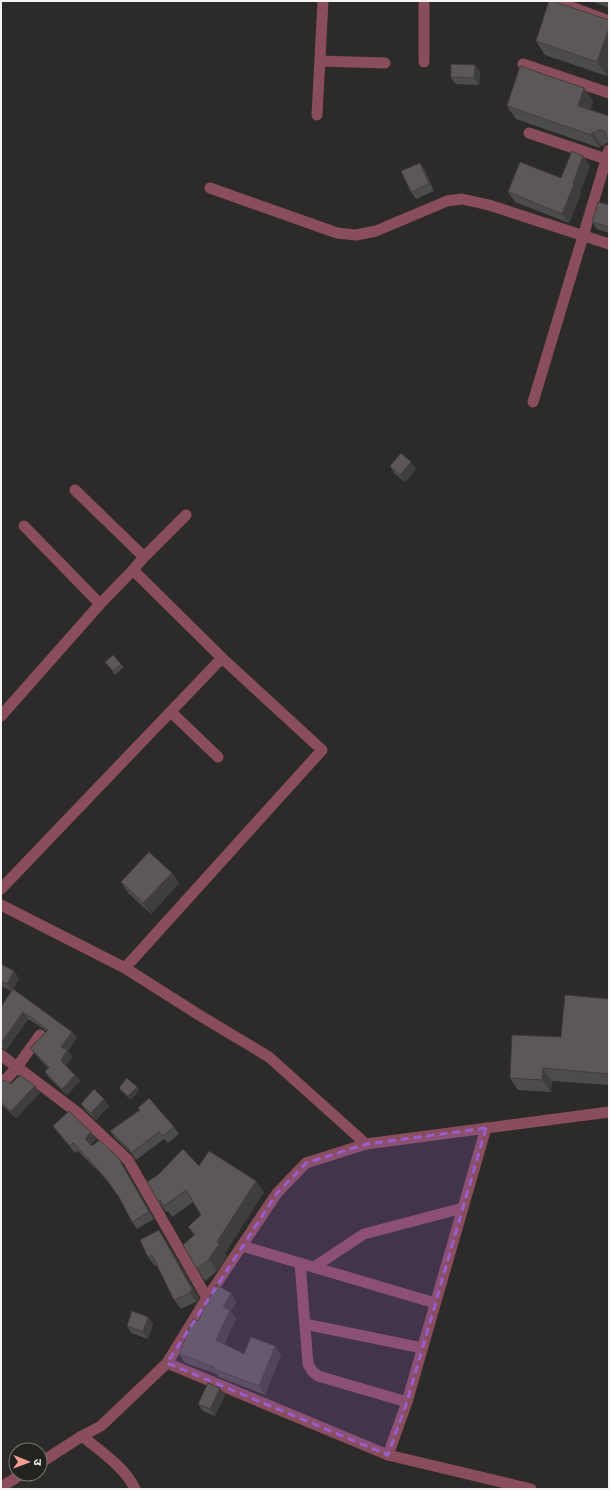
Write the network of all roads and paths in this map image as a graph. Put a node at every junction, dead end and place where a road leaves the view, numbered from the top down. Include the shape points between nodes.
1 (323, 1) edge
2 (424, 1) edge
3 (555, 1) edge
4 (609, 21) edge
5 (320, 61) junction
6 (424, 62) dead end
7 (384, 63) dead end
8 (523, 64) dead end
9 (609, 93) edge
10 (317, 115) dead end
11 (529, 133) dead end
12 (608, 156) edge
13 (210, 188) dead end
14 (583, 235) junction
15 (609, 244) edge
16 (533, 402) dead end
17 (75, 490) dead end
18 (186, 515) dead end
19 (24, 526) dead end
20 (144, 557) junction
21 (133, 570) junction
22 (100, 604) junction
23 (222, 658) junction
24 (171, 712) junction
25 (1, 716) edge
26 (218, 757) dead end
27 (1, 889) edge
28 (1, 905) edge
29 (125, 968) junction
30 (40, 1035) dead end
31 (1, 1055) edge
32 (17, 1067) junction
33 (1, 1085) edge
34 (609, 1112) edge
35 (486, 1128) junction
36 (366, 1144) junction
37 (463, 1208) junction
38 (242, 1246) junction
39 (300, 1263) junction
40 (314, 1267) junction
41 (207, 1298) junction
42 (435, 1303) junction
43 (305, 1324) junction
44 (422, 1348) junction
45 (167, 1362) junction
46 (407, 1402) junction
47 (82, 1436) junction
48 (388, 1455) junction
49 (48, 1458) edge
50 (134, 1489) edge
51 (531, 1489) edge

1 - 5 street
2 - 6 street
3 - 4 street
5 - 7 street
5 - 10 street
8 - 9 street
11 - 12 street
12 - 14 street
13 - 14 street via 337,233 356,235 376,231 447,201 462,200 489,205
14 - 15 street
14 - 16 street
17 - 20 street
18 - 20 street
19 - 22 street
20 - 21 street
21 - 22 street
21 - 23 street
22 - 25 street
23 - 24 street
23 - 29 street via 322,750
24 - 26 street
24 - 27 street
28 - 29 street
29 - 36 street via 269,1057
30 - 32 street
31 - 32 street
32 - 33 street
32 - 41 street via 78,1113 128,1160
34 - 35 street
35 - 36 street
35 - 37 street
36 - 38 street via 306,1162 276,1193
37 - 40 street via 364,1234
37 - 42 street
38 - 39 street
38 - 41 street
39 - 40 street
39 - 43 street
40 - 42 street
41 - 45 street
42 - 44 street
43 - 44 street
43 - 46 street via 308,1364 318,1376
44 - 46 street
45 - 47 street via 101,1426
45 - 48 street
46 - 48 street
47 - 49 street
47 - 50 street via 116,1465
48 - 51 street

